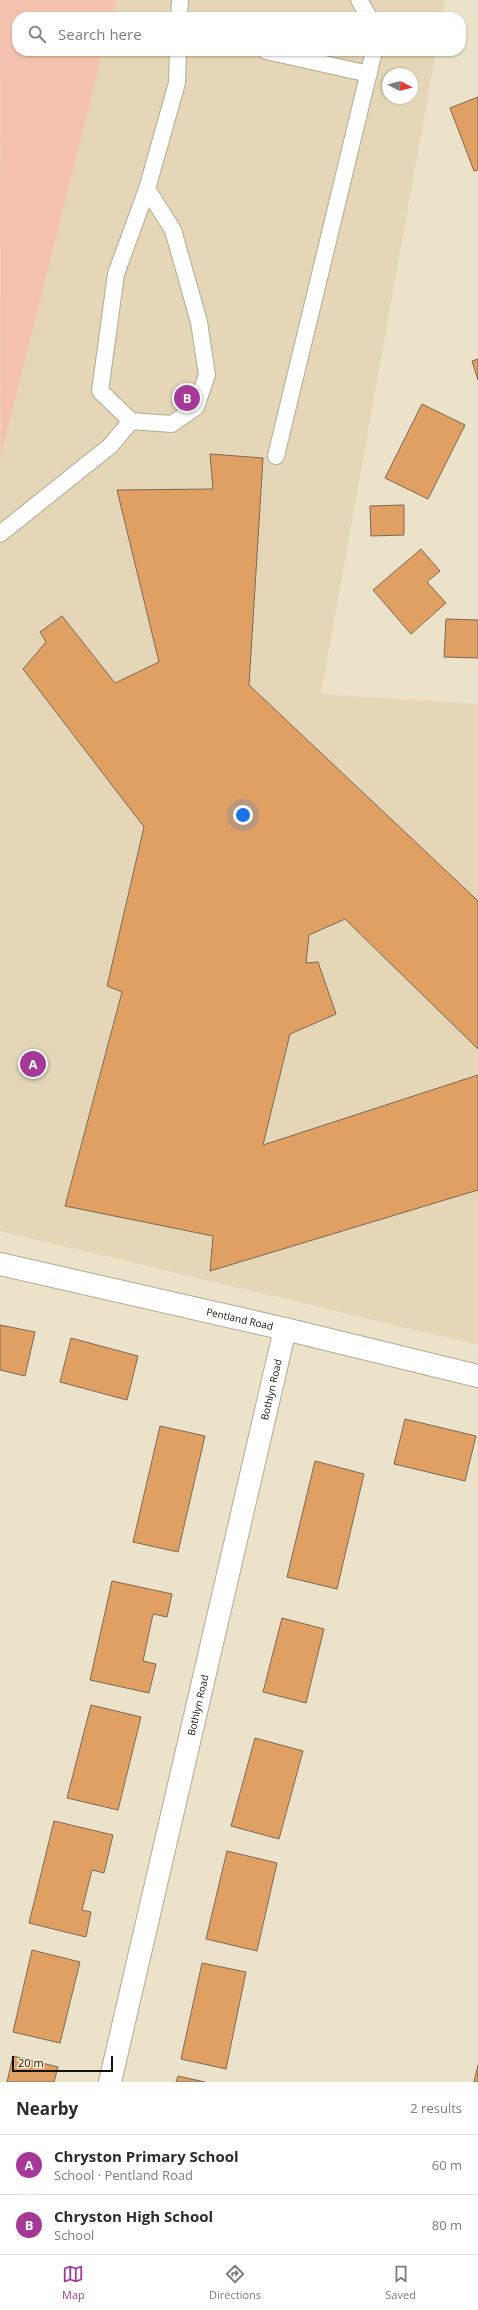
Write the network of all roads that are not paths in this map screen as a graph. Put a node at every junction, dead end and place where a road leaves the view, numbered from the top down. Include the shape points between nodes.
1 (180, 0) edge
2 (358, 0) edge
3 (179, 12) edge
4 (366, 12) edge
5 (178, 56) edge
6 (288, 56) edge
7 (373, 56) edge
8 (369, 74) junction
9 (147, 189) junction
10 (131, 421) junction
11 (276, 456) dead end
12 (0, 534) edge
13 (0, 1264) edge
14 (285, 1329) junction
15 (478, 1376) edge
16 (110, 2082) edge

1 - 3 lane
2 - 4 lane
5 - 9 lane via 177,83
6 - 8 lane
7 - 8 lane
8 - 11 lane
9 - 10 lane via 116,274 100,391
9 - 10 lane via 173,230 199,322 207,375 196,407 172,424
10 - 12 lane via 110,446
13 - 14 street, Pentland Road
14 - 15 street, Pentland Road
14 - 16 street, Bothlyn Road

